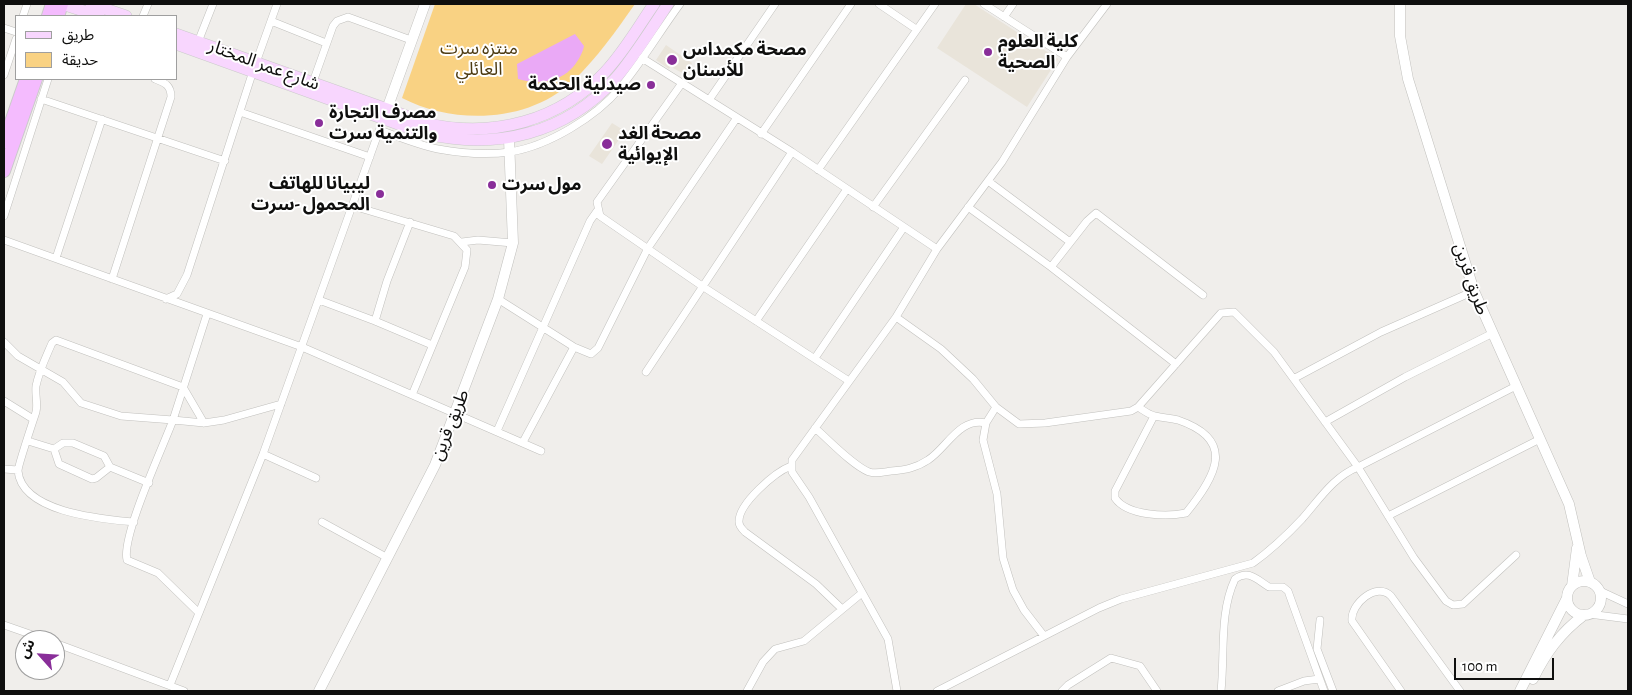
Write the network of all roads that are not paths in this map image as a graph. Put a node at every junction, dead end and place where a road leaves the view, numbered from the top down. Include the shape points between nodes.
1 (62, 4) edge
2 (213, 4) edge
3 (277, 4) edge
4 (425, 4) edge
5 (654, 4) edge
6 (668, 4) edge
7 (680, 4) edge
8 (775, 4) edge
9 (851, 4) edge
10 (879, 4) edge
11 (935, 4) edge
12 (984, 4) edge
13 (1013, 4) edge
14 (1107, 4) edge
15 (1400, 4) edge
16 (88, 8) edge
17 (72, 15) edge
18 (121, 15) edge
19 (1004, 17) junction
20 (271, 21) junction
21 (916, 29) junction
22 (178, 35) edge
23 (411, 40) junction
24 (15, 42) edge
25 (198, 42) junction
26 (326, 43) junction
27 (178, 45) edge
28 (642, 58) junction
29 (1067, 58) junction
30 (255, 66) junction
31 (4, 75) edge
32 (26, 80) edge
33 (36, 80) edge
34 (48, 80) edge
35 (157, 80) edge
36 (965, 80) dead end
37 (305, 83) junction
38 (682, 83) junction
39 (41, 99) junction
40 (709, 100) junction
41 (240, 112) junction
42 (385, 114) junction
43 (568, 116) junction
44 (736, 118) junction
45 (102, 119) junction
46 (574, 127) junction
47 (380, 130) junction
48 (761, 134) junction
49 (438, 136) junction
50 (159, 138) junction
51 (509, 139) junction
52 (4, 142) edge
53 (438, 149) junction
54 (510, 152) junction
55 (792, 152) junction
56 (370, 157) junction
57 (225, 161) junction
58 (818, 170) junction
59 (4, 171) edge
60 (988, 181) junction
61 (847, 189) junction
62 (353, 206) junction
63 (873, 207) junction
64 (968, 207) junction
65 (597, 211) junction
66 (4, 216) edge
67 (410, 222) junction
68 (904, 227) junction
69 (4, 240) edge
70 (462, 242) junction
71 (1070, 242) junction
72 (513, 243) junction
73 (648, 248) junction
74 (938, 249) junction
75 (56, 258) junction
76 (1051, 267) junction
77 (112, 279) junction
78 (702, 286) junction
79 (1474, 291) junction
80 (1202, 295) dead end
81 (161, 298) junction
82 (498, 299) junction
83 (319, 300) junction
84 (206, 314) junction
85 (896, 317) junction
86 (756, 320) junction
87 (375, 321) junction
88 (542, 327) junction
89 (1492, 334) junction
90 (4, 342) edge
91 (432, 345) junction
92 (302, 347) junction
93 (574, 347) junction
94 (815, 358) junction
95 (1176, 364) junction
96 (40, 370) junction
97 (646, 372) dead end
98 (1295, 378) junction
99 (849, 381) junction
100 (1516, 386) junction
101 (183, 387) junction
102 (412, 395) junction
103 (4, 401) edge
104 (281, 404) junction
105 (1138, 406) junction
106 (996, 407) junction
107 (456, 413) junction
108 (1154, 416) junction
109 (33, 419) junction
110 (173, 420) junction
111 (1324, 422) junction
112 (204, 423) junction
113 (986, 423) junction
114 (816, 428) junction
115 (496, 431) junction
116 (1540, 439) junction
117 (28, 441) junction
118 (522, 442) junction
119 (54, 450) junction
120 (541, 450) dead end
121 (263, 454) junction
122 (791, 466) junction
123 (110, 467) junction
124 (1358, 468) junction
125 (4, 469) edge
126 (18, 470) junction
127 (316, 478) dead end
128 (149, 483) junction
129 (1388, 516) junction
130 (134, 522) junction
131 (322, 522) dead end
132 (1578, 542) junction
133 (1516, 555) dead end
134 (386, 557) junction
135 (1590, 582) junction
136 (1572, 586) junction
137 (1600, 591) junction
138 (862, 593) junction
139 (1567, 598) junction
140 (1628, 604) edge
141 (842, 609) junction
142 (199, 613) junction
143 (1587, 615) junction
144 (1628, 619) edge
145 (1320, 620) dead end
146 (4, 625) edge
147 (18, 630) edge
148 (1044, 636) junction
149 (65, 647) edge
150 (1319, 678) junction
151 (170, 685) junction
152 (184, 691) edge
153 (319, 691) edge
154 (747, 691) edge
155 (897, 691) edge
156 (937, 691) edge
157 (1062, 691) edge
158 (1157, 691) edge
159 (1221, 691) edge
160 (1278, 691) edge
161 (1324, 691) edge
162 (1333, 691) edge
163 (1401, 691) edge
164 (1460, 691) edge
165 (1520, 691) edge
166 (1527, 691) edge

1 - 16 main road
2 - 25 street
3 - 20 street
4 - 23 street
5 - 42 main road via 606,72 570,101 537,119 478,130 454,129
6 - 43 main road via 615,79
7 - 28 street
8 - 40 street
9 - 48 street
10 - 21 street
11 - 21 street
12 - 19 street
13 - 19 street
14 - 29 street
15 - 79 street, طريق قرين via 1400,36 1408,79
16 - 17 main road
16 - 18 main road
19 - 29 street
20 - 26 street
20 - 30 street
21 - 58 street
22 - 25 main road, شارع عمر المختار
23 - 26 street via 348,17 337,21
23 - 42 street
24 - 31 street
25 - 30 main road, شارع عمر المختار
26 - 37 street
27 - 30 main road
28 - 38 street
28 - 46 street via 601,108
29 - 60 street
30 - 37 main road
30 - 41 street
32 - 52 highway
33 - 59 highway
34 - 39 street
35 - 50 street via 171,89
36 - 63 street
37 - 42 main road
38 - 40 street
38 - 65 street via 597,202
39 - 45 street
39 - 66 street
40 - 44 street
41 - 56 street
41 - 57 street
42 - 47 street
42 - 49 main road
43 - 46 main road
43 - 51 main road via 542,129
44 - 48 street
44 - 73 street
45 - 50 street
45 - 75 street
46 - 54 street
47 - 53 street
47 - 56 street
48 - 55 street
49 - 51 main road via 478,141
49 - 53 main road
50 - 57 street
50 - 77 street
51 - 54 street, طريق قرين
53 - 54 street
54 - 72 street, طريق قرين
55 - 58 street
55 - 78 street
56 - 62 street
57 - 81 street via 182,289 172,297
58 - 61 street
60 - 64 street
60 - 71 street
61 - 63 street
61 - 86 street
62 - 67 street
62 - 83 street
63 - 68 street
64 - 74 street
64 - 76 street
65 - 73 street
65 - 88 street
67 - 70 street via 446,232
67 - 87 street
68 - 74 street
68 - 94 street
69 - 75 street
70 - 72 street
70 - 91 street via 468,257
71 - 76 street
71 - 80 street via 1091,215 1100,214
72 - 82 street, طريق قرين
73 - 78 street
73 - 93 street via 598,348 591,354
74 - 85 street
75 - 77 street
76 - 95 street
77 - 81 street
78 - 86 street
78 - 97 street
79 - 89 street, طريق قرين
79 - 98 street via 1381,332
81 - 84 street
82 - 88 street
82 - 107 street, طريق قرين
83 - 87 street
83 - 92 street
84 - 92 street
84 - 101 street
85 - 99 street
85 - 106 street via 942,349
86 - 94 street
87 - 91 street
88 - 93 street
88 - 115 street
89 - 100 street, طريق قرين
89 - 111 street
90 - 96 street via 12,352
91 - 102 street
92 - 102 street
92 - 104 street
93 - 118 street
94 - 99 street
95 - 98 street via 1221,313 1228,311 1239,316
95 - 105 street
96 - 101 street via 56,340
96 - 109 street
96 - 110 street via 63,382 76,399 90,406 121,416
98 - 111 street
99 - 114 street
100 - 116 street, طريق قرين
100 - 124 street
101 - 110 street
101 - 112 street
102 - 107 street
103 - 109 street
104 - 112 street
104 - 121 street
105 - 106 street via 1124,413 1028,425 1011,420
105 - 108 street
106 - 113 street
107 - 115 street
107 - 134 street, طريق قرين via 434,465
108 - 108 street via 1192,427 1206,435 1217,448 1217,460 1212,471 1186,513 1176,515 1135,510 1121,505 1115,498 1115,491
109 - 117 street
110 - 112 street
110 - 128 street
111 - 124 street
113 - 114 street via 968,424 918,466 876,474 863,469
113 - 148 street via 984,452 997,494 1007,574 1024,610
114 - 122 street
115 - 118 street
116 - 129 street
116 - 132 street, طريق قرين via 1569,504
117 - 119 street
117 - 126 street
118 - 120 street
119 - 123 street via 63,443 73,443 104,456
119 - 123 street via 59,464 92,479
121 - 127 street
121 - 142 street
122 - 138 street
122 - 141 street via 769,478 745,506 740,525 744,532 816,584
123 - 128 street
124 - 129 street
124 - 148 street via 1342,475 1276,545 1253,563 1121,599
125 - 126 street
126 - 130 street via 23,483 43,503 84,517
128 - 130 street
129 - 133 street via 1432,584 1453,605 1463,604
130 - 142 street via 126,560 158,573
131 - 134 street
132 - 135 street, طريق قرين
132 - 136 street, طريق قرين
134 - 153 street, طريق قرين
135 - 136 street via 1581,581
135 - 137 street
136 - 139 street
137 - 140 street
137 - 143 street via 1600,605
138 - 141 street
138 - 155 street via 888,639
139 - 143 street via 1570,608
139 - 165 street
141 - 154 street via 804,641 775,649 762,662
142 - 151 street
143 - 144 street
143 - 166 street via 1548,650
145 - 162 street via 1317,649
146 - 147 street
148 - 156 street
149 - 151 street
150 - 159 street via 1288,591 1282,587 1268,587 1253,576 1244,575 1235,579 1225,608
150 - 160 street
150 - 161 street
151 - 152 street
157 - 158 street via 1111,658 1140,666
163 - 164 street via 1352,621 1356,607 1374,591 1383,590 1391,596

